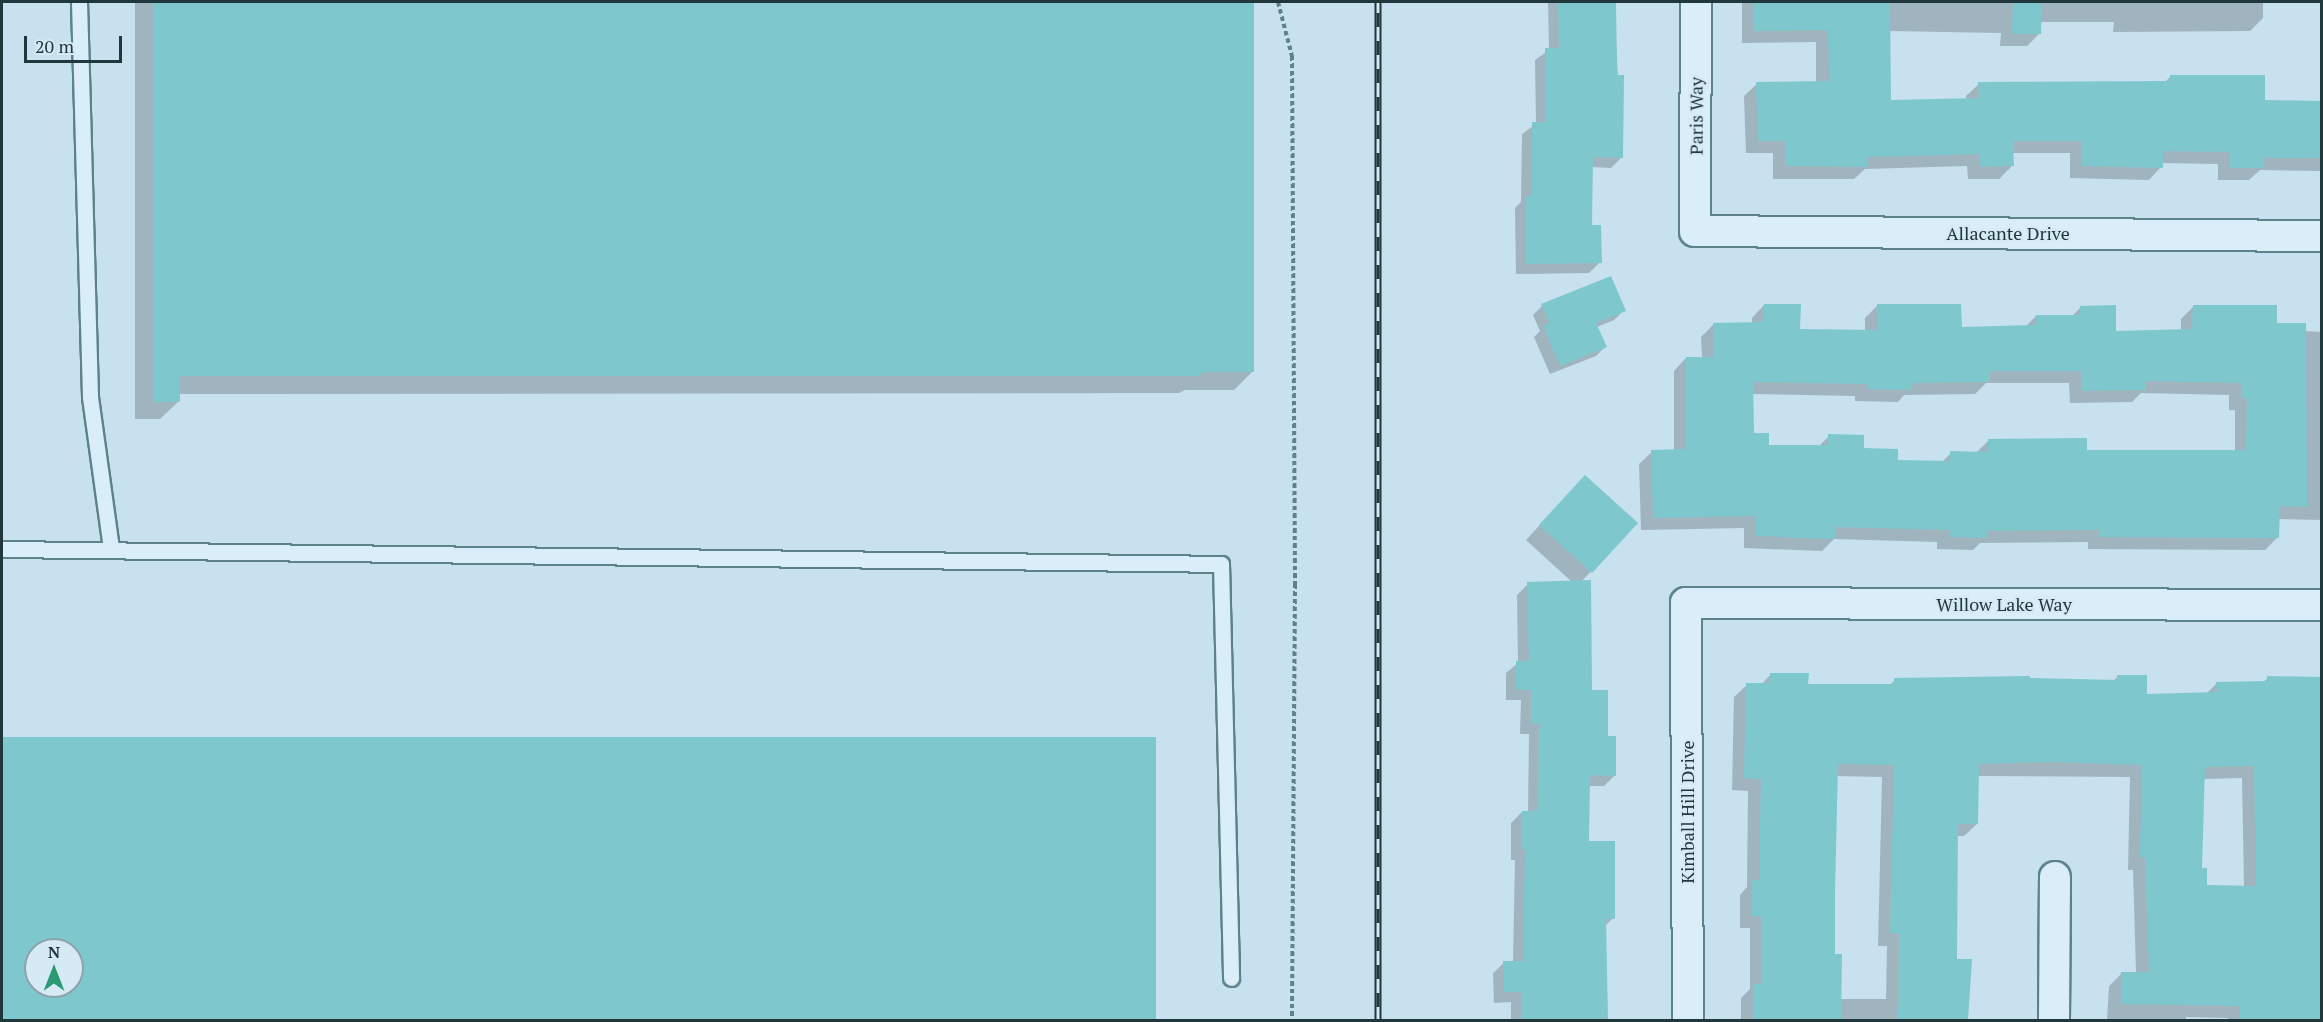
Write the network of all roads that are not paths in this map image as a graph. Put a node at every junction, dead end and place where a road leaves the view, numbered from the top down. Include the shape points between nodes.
1 (79, 2) edge
2 (1696, 2) edge
3 (1695, 231) joint
4 (2322, 236) edge
5 (111, 548) junction
6 (2, 549) edge
7 (1686, 603) joint
8 (2322, 605) edge
9 (2055, 877) dead end
10 (1231, 978) dead end
11 (1688, 1020) edge
12 (2054, 1020) edge

1 - 5 lane via 90,397
2 - 3 street, Paris Way
3 - 4 street, Allacante Drive
5 - 6 lane
5 - 10 lane via 1221,564
7 - 8 street, Willow Lake Way
7 - 11 street, Kimball Hill Drive
9 - 12 street

